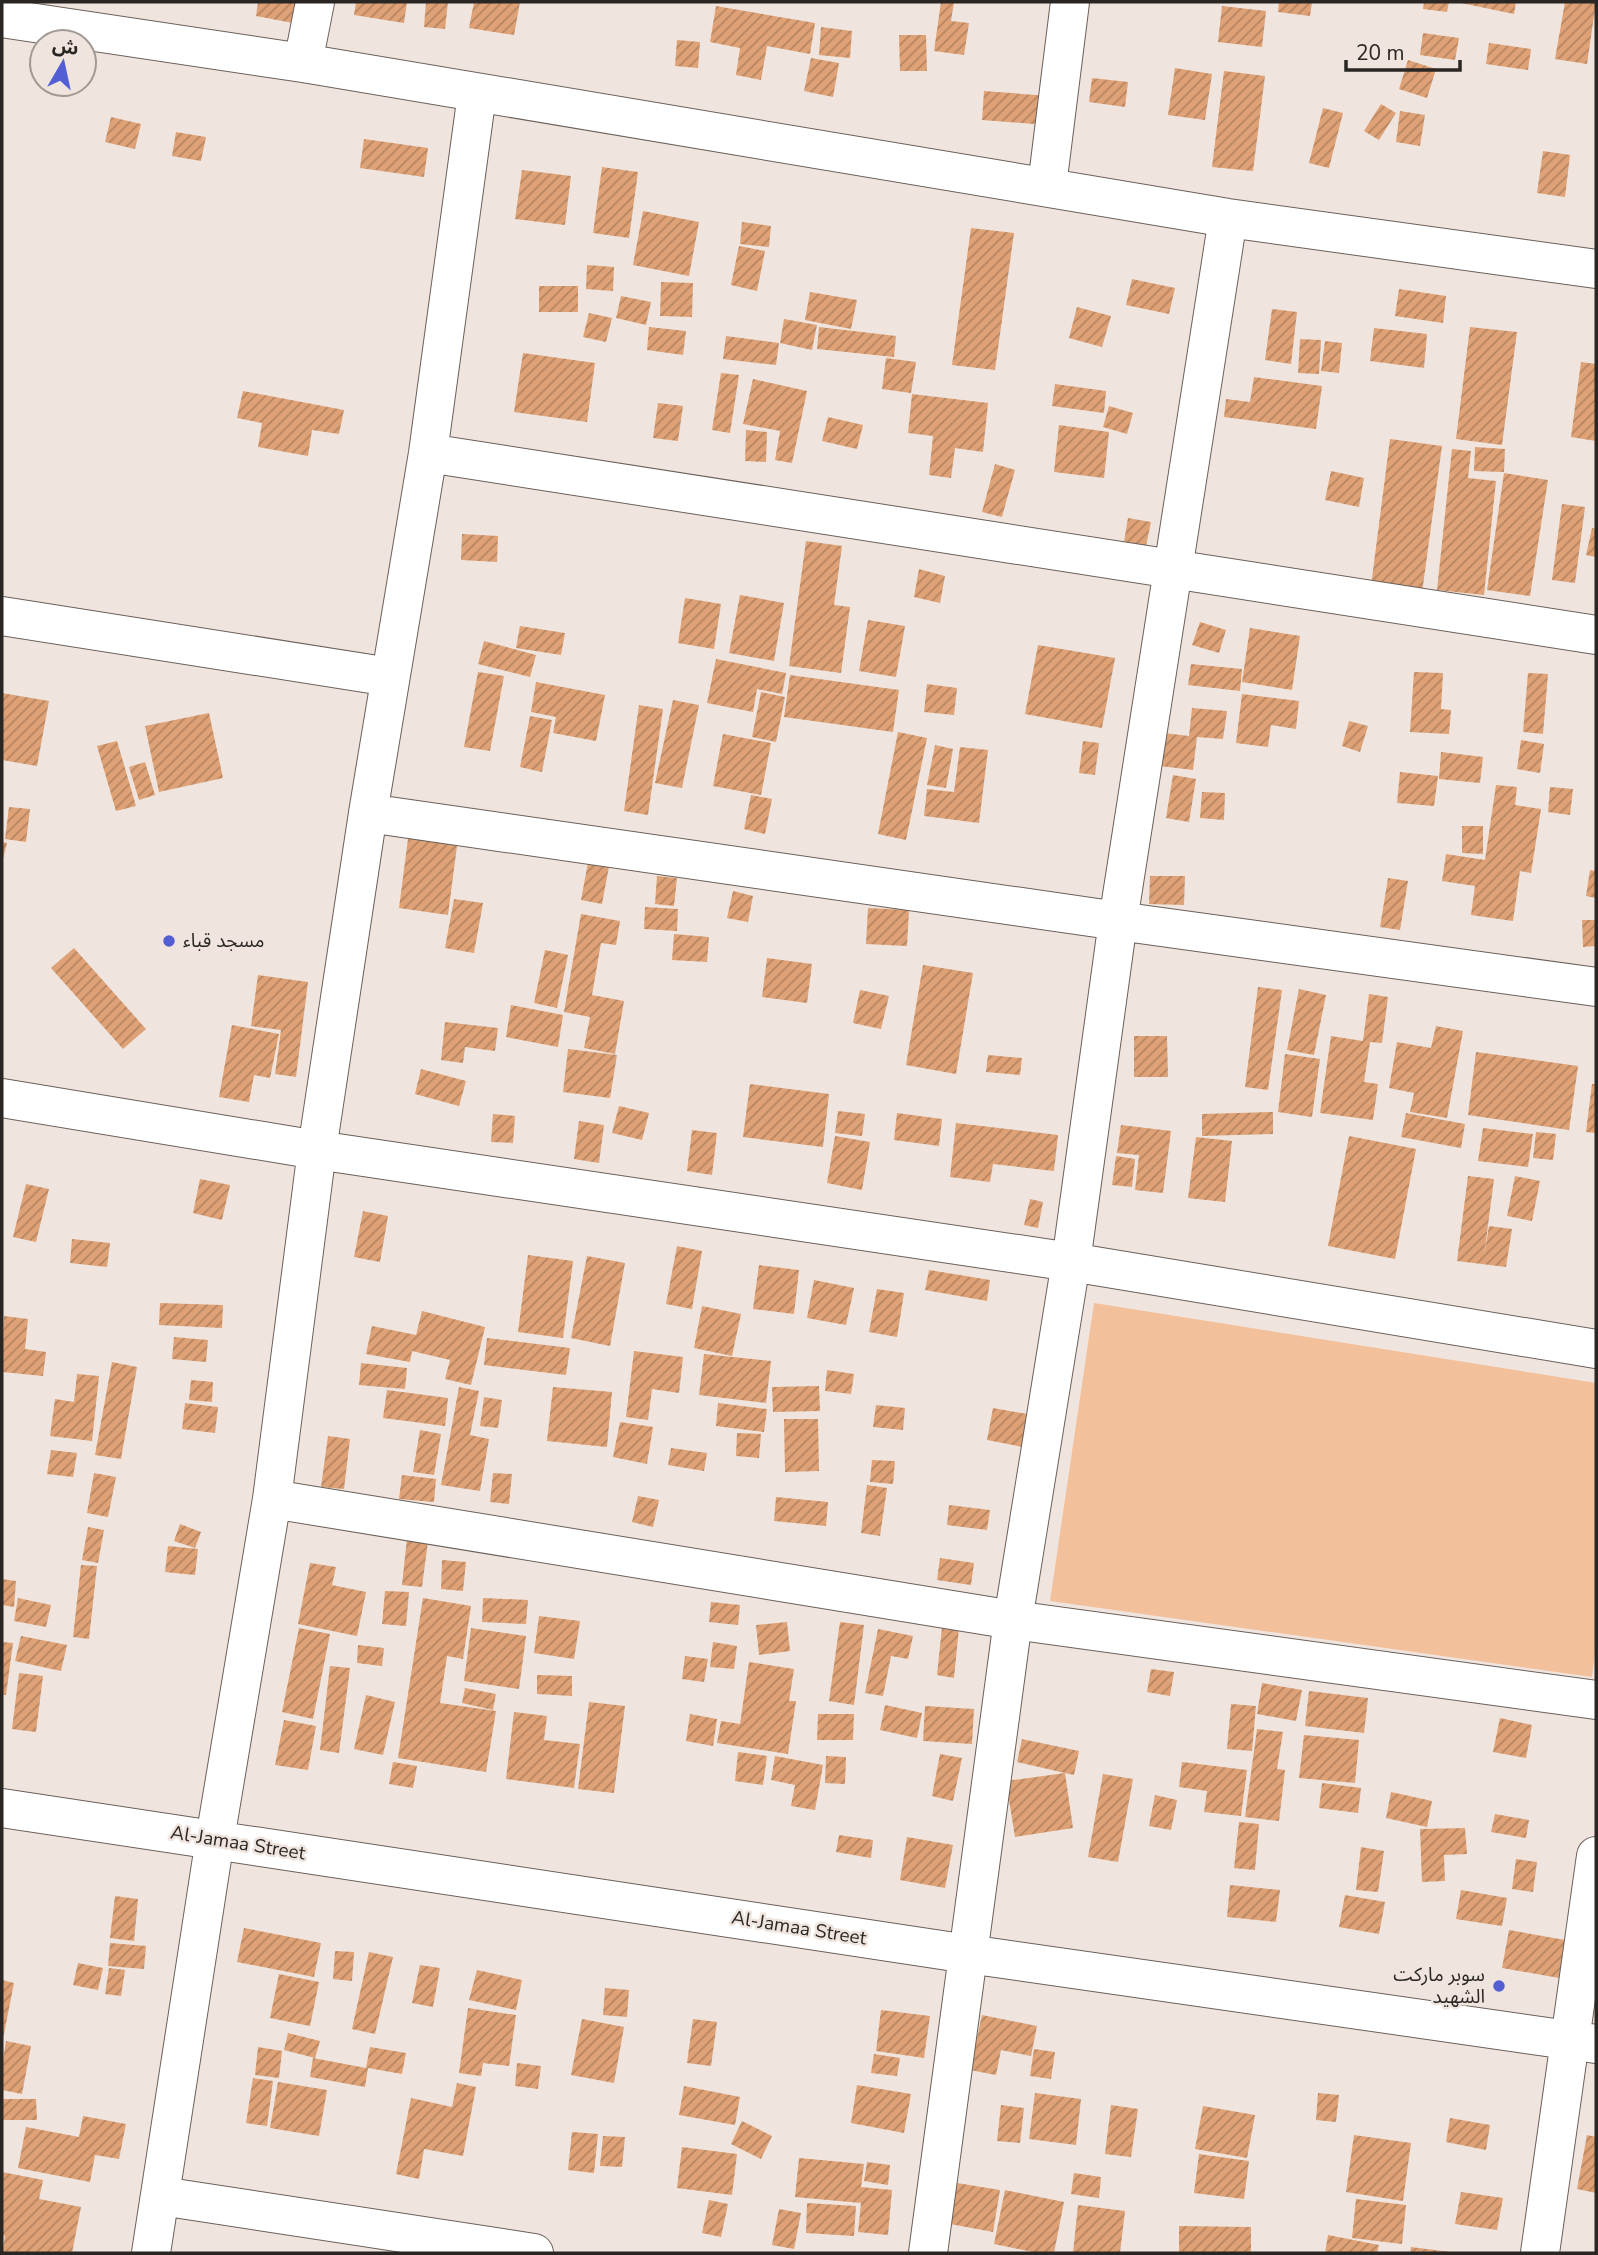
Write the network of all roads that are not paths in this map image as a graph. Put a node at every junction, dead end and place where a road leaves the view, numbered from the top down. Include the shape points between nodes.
1 (315, 2) edge
2 (1070, 2) edge
3 (2, 18) edge
4 (303, 63) junction
5 (477, 94) junction
6 (1047, 186) junction
7 (1228, 218) junction
8 (1596, 269) edge
9 (428, 453) junction
10 (1173, 570) junction
11 (2, 616) edge
12 (1596, 635) edge
13 (390, 677) junction
14 (368, 813) junction
15 (1118, 921) junction
16 (1596, 987) edge
17 (3, 1108) edge
18 (317, 1150) junction
19 (1071, 1262) junction
20 (1596, 1349) edge
21 (272, 1499) junction
22 (1013, 1619) junction
23 (1596, 1700) edge
24 (2, 1808) edge
25 (215, 1839) junction
26 (1596, 1856) edge
27 (968, 1954) junction
28 (1583, 2042) edge
29 (160, 2196) junction
30 (150, 2253) edge
31 (534, 2253) edge
32 (928, 2253) edge
33 (1540, 2253) edge

1 - 4 street
2 - 6 street
3 - 4 street
4 - 5 street
5 - 6 street
5 - 9 street
6 - 7 street
7 - 8 street
7 - 10 street
9 - 10 street
9 - 13 street
10 - 12 street
10 - 15 street
11 - 13 street
13 - 14 street
14 - 15 street
14 - 18 street
15 - 16 street
15 - 19 street
17 - 18 street
18 - 19 street
18 - 21 street
19 - 20 street
19 - 22 street
21 - 22 street
21 - 25 street
22 - 23 street
22 - 27 street
24 - 25 street, Al-Jamaa Street
25 - 27 street, Al-Jamaa Street
25 - 29 street
26 - 28 street
27 - 28 street, Al-Jamaa Street
27 - 32 street
28 - 33 street
29 - 30 street
29 - 31 street

